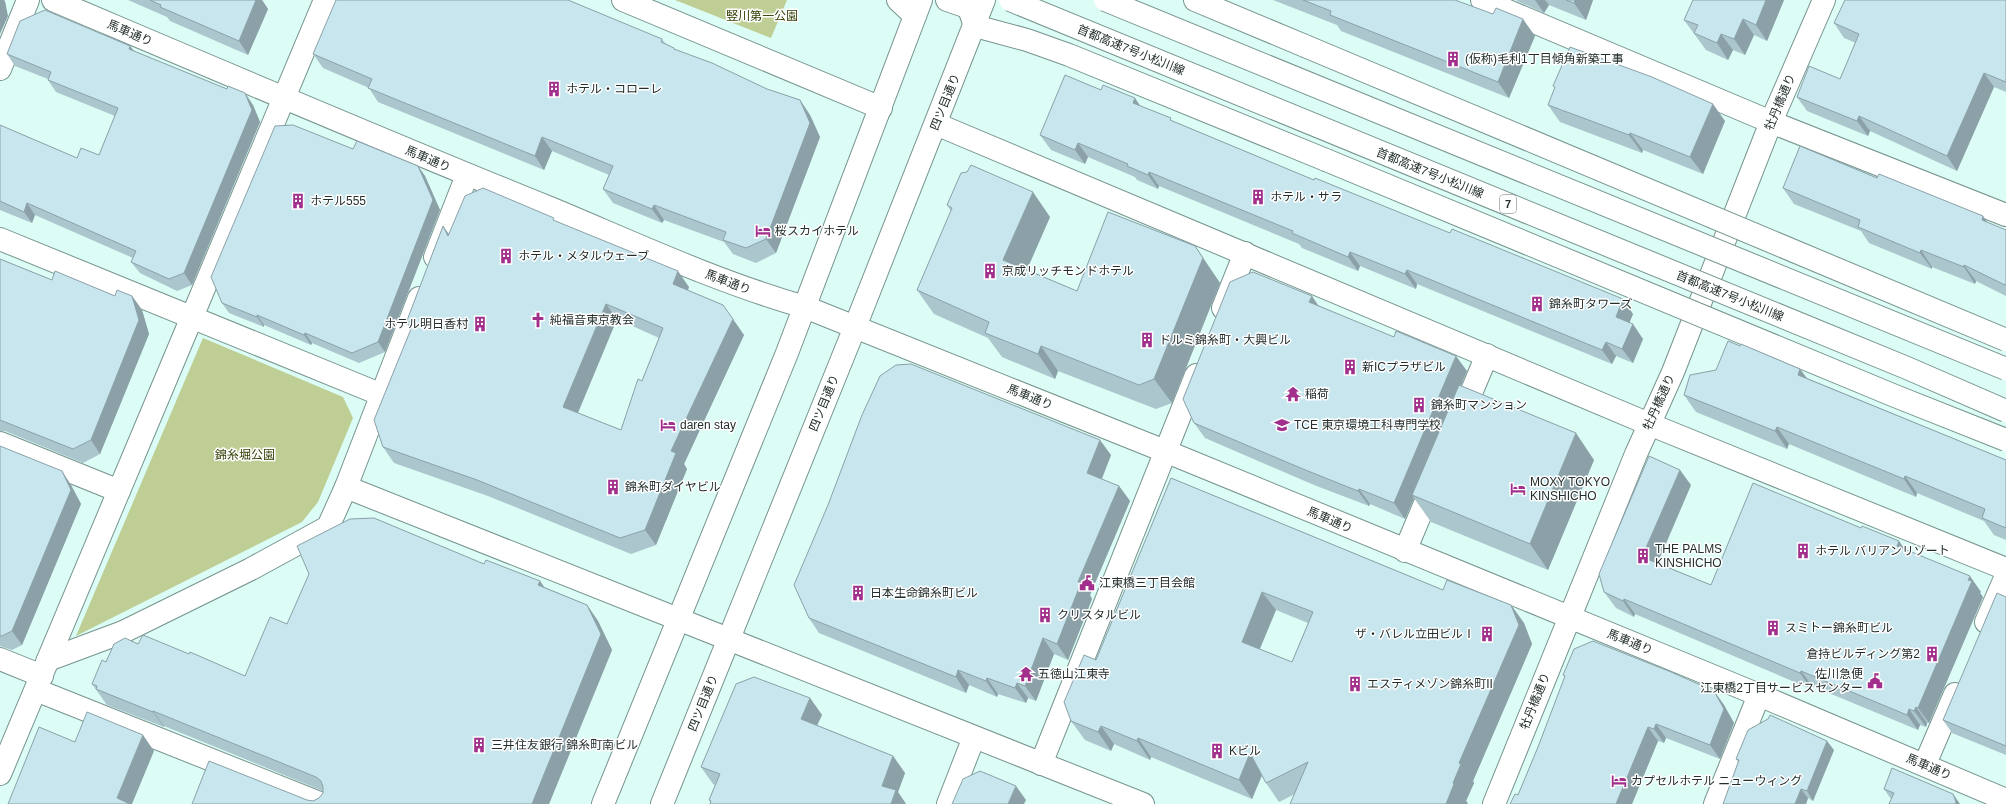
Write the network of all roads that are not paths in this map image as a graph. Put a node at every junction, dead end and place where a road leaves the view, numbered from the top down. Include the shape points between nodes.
1 (28, 0) edge
2 (53, 0) edge
3 (325, 0) edge
4 (623, 0) edge
5 (898, 0) edge
6 (947, 0) edge
7 (1010, 0) edge
8 (1104, 0) edge
9 (1195, 0) edge
10 (1482, 0) edge
11 (1824, 0) edge
12 (918, 8) edge
13 (975, 9) edge
14 (0, 69) edge
15 (284, 98) junction
16 (881, 108) junction
17 (1771, 122) junction
18 (936, 124) junction
19 (467, 175) junction
20 (2006, 215) edge
21 (0, 239) edge
22 (1245, 253) junction
23 (805, 307) junction
24 (192, 317) junction
25 (1216, 324) edge
26 (855, 327) junction
27 (2006, 340) edge
28 (1487, 355) junction
29 (1202, 360) edge
30 (2006, 369) edge
31 (382, 395) junction
32 (2006, 411) edge
33 (1649, 424) junction
34 (1454, 435) edge
35 (2006, 440) edge
36 (0, 443) edge
37 (1165, 452) junction
38 (1442, 464) edge
39 (346, 487) junction
40 (119, 491) junction
41 (1405, 552) junction
42 (2006, 569) edge
43 (2006, 576) edge
44 (1570, 618) junction
45 (679, 619) junction
46 (729, 639) junction
47 (1979, 639) edge
48 (0, 659) edge
49 (42, 675) junction
50 (1963, 675) edge
51 (1759, 695) junction
52 (974, 737) junction
53 (1041, 764) junction
54 (1925, 764) junction
55 (0, 774) edge
56 (2002, 800) edge
57 (322, 804) edge
58 (603, 804) edge
59 (662, 804) edge
60 (948, 804) edge
61 (1142, 804) edge
62 (1494, 804) edge
63 (1715, 804) edge

1 - 14 main road
2 - 15 main road, 馬車通り
3 - 15 main road
4 - 16 main road
5 - 12 main road
6 - 13 main road
7 - 32 main road, 首都高速7号小松川線 / 7, bridge
8 - 30 main road, bridge
9 - 27 main road, bridge
10 - 17 main road
11 - 17 main road, 牡丹橋通り
12 - 16 main road
13 - 18 main road, 四ツ目通り
13 - 35 main road, bridge via 1027,40 1326,160
15 - 19 main road, 馬車通り
15 - 24 main road
16 - 23 main road
17 - 20 main road
17 - 33 main road, 牡丹橋通り via 1673,372
18 - 22 main road
18 - 26 main road, 四ツ目通り
19 - 23 main road, 馬車通り via 699,271 759,294
19 - 31 main road
21 - 24 main road
22 - 25 main road
22 - 28 main road
23 - 26 main road, 馬車通り
23 - 45 main road
24 - 31 main road
24 - 40 main road
26 - 37 main road, 馬車通り
26 - 46 main road, 四ツ目通り
28 - 33 main road
28 - 34 main road
29 - 37 main road
31 - 39 main road
33 - 42 main road
33 - 44 main road, 牡丹橋通り
36 - 40 main road
37 - 41 main road, 馬車通り
37 - 53 main road
38 - 41 main road
39 - 45 main road
39 - 49 main road via 328,527
40 - 49 main road
41 - 44 main road, 馬車通り
43 - 47 main road
44 - 51 main road, 馬車通り
44 - 62 main road, 牡丹橋通り
45 - 46 main road
45 - 58 main road
46 - 52 main road
46 - 59 main road, 四ツ目通り
48 - 49 main road
49 - 55 main road
49 - 57 main road
50 - 54 main road
51 - 54 main road, 馬車通り
51 - 63 main road
52 - 53 main road
52 - 60 main road
53 - 61 main road
54 - 56 main road, 馬車通り

